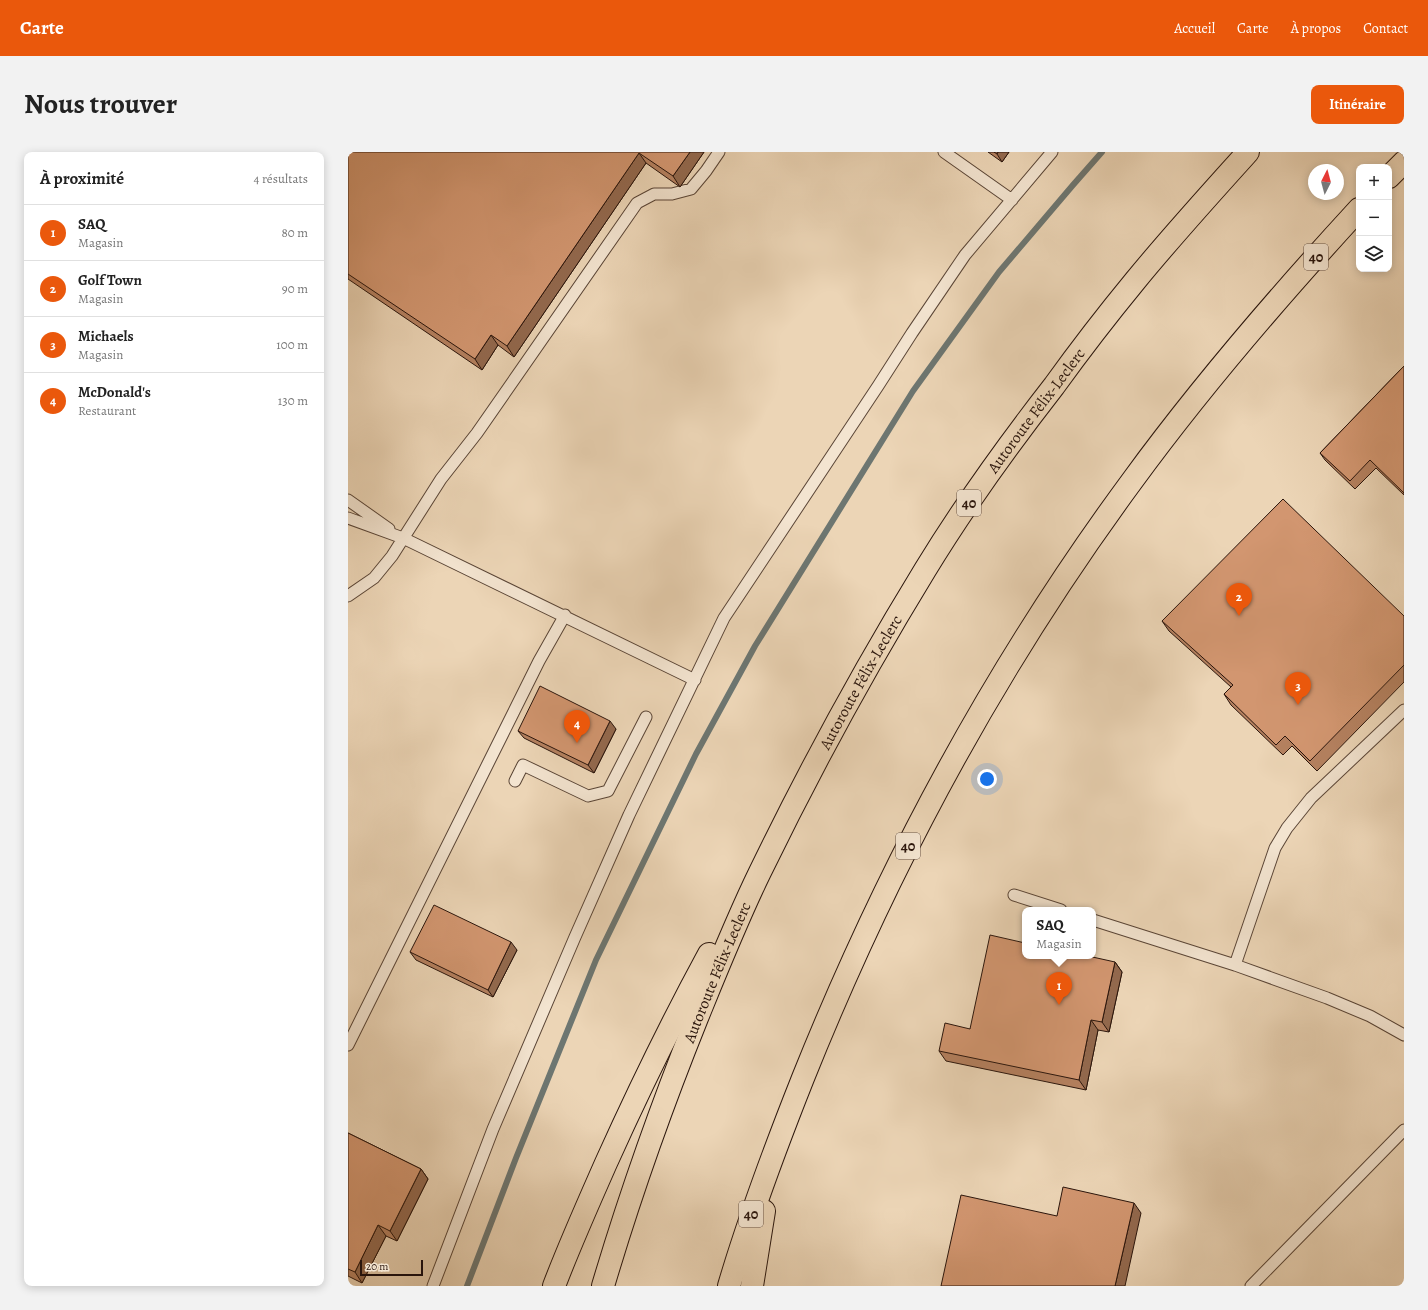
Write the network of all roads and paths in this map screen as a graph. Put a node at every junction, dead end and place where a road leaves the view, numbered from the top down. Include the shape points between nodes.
1 (719, 152) edge
2 (944, 152) edge
3 (1052, 152) edge
4 (1248, 152) edge
5 (1404, 162) edge
6 (1392, 174) edge
7 (1012, 200) junction
8 (1356, 212) edge
9 (348, 500) edge
10 (348, 518) edge
11 (403, 538) junction
12 (348, 596) edge
13 (565, 615) junction
14 (694, 680) junction
15 (1404, 710) edge
16 (646, 717) dead end
17 (515, 781) dead end
18 (797, 797) junction
19 (1014, 895) dead end
20 (1052, 907) edge
21 (1096, 921) edge
22 (1235, 965) junction
23 (1404, 1035) edge
24 (348, 1045) edge
25 (1404, 1130) edge
26 (778, 1143) junction
27 (433, 1286) edge
28 (554, 1286) edge
29 (603, 1286) edge
30 (729, 1286) edge
31 (752, 1286) edge
32 (1251, 1286) edge

1 - 11 lane via 691,189 672,194 654,194 637,203 477,433 440,479
2 - 7 lane
3 - 7 lane
4 - 18 highway, Autoroute Félix-Leclerc / 40 via 1134,282 1004,453 926,568 873,657
5 - 6 highway
7 - 14 lane via 965,255 912,333 724,618
8 - 26 highway, 40 via 1188,406 1130,482 1024,641 956,754 880,900 838,993
9 - 11 lane
10 - 11 lane
11 - 12 lane via 374,578
11 - 13 lane
13 - 14 lane
13 - 24 lane via 539,661
14 - 27 lane via 628,815 575,937 493,1129
15 - 22 lane via 1311,798 1287,828 1275,848
16 - 17 lane via 608,791 588,796 523,765
18 - 28 highway via 657,1054 589,1201
18 - 29 highway, Autoroute Félix-Leclerc / 40 via 726,947 677,1067 634,1188
19 - 20 lane
21 - 22 lane
22 - 23 lane via 1327,998 1370,1016
25 - 32 lane
26 - 30 highway, 40 via 758,1193
26 - 31 highway

